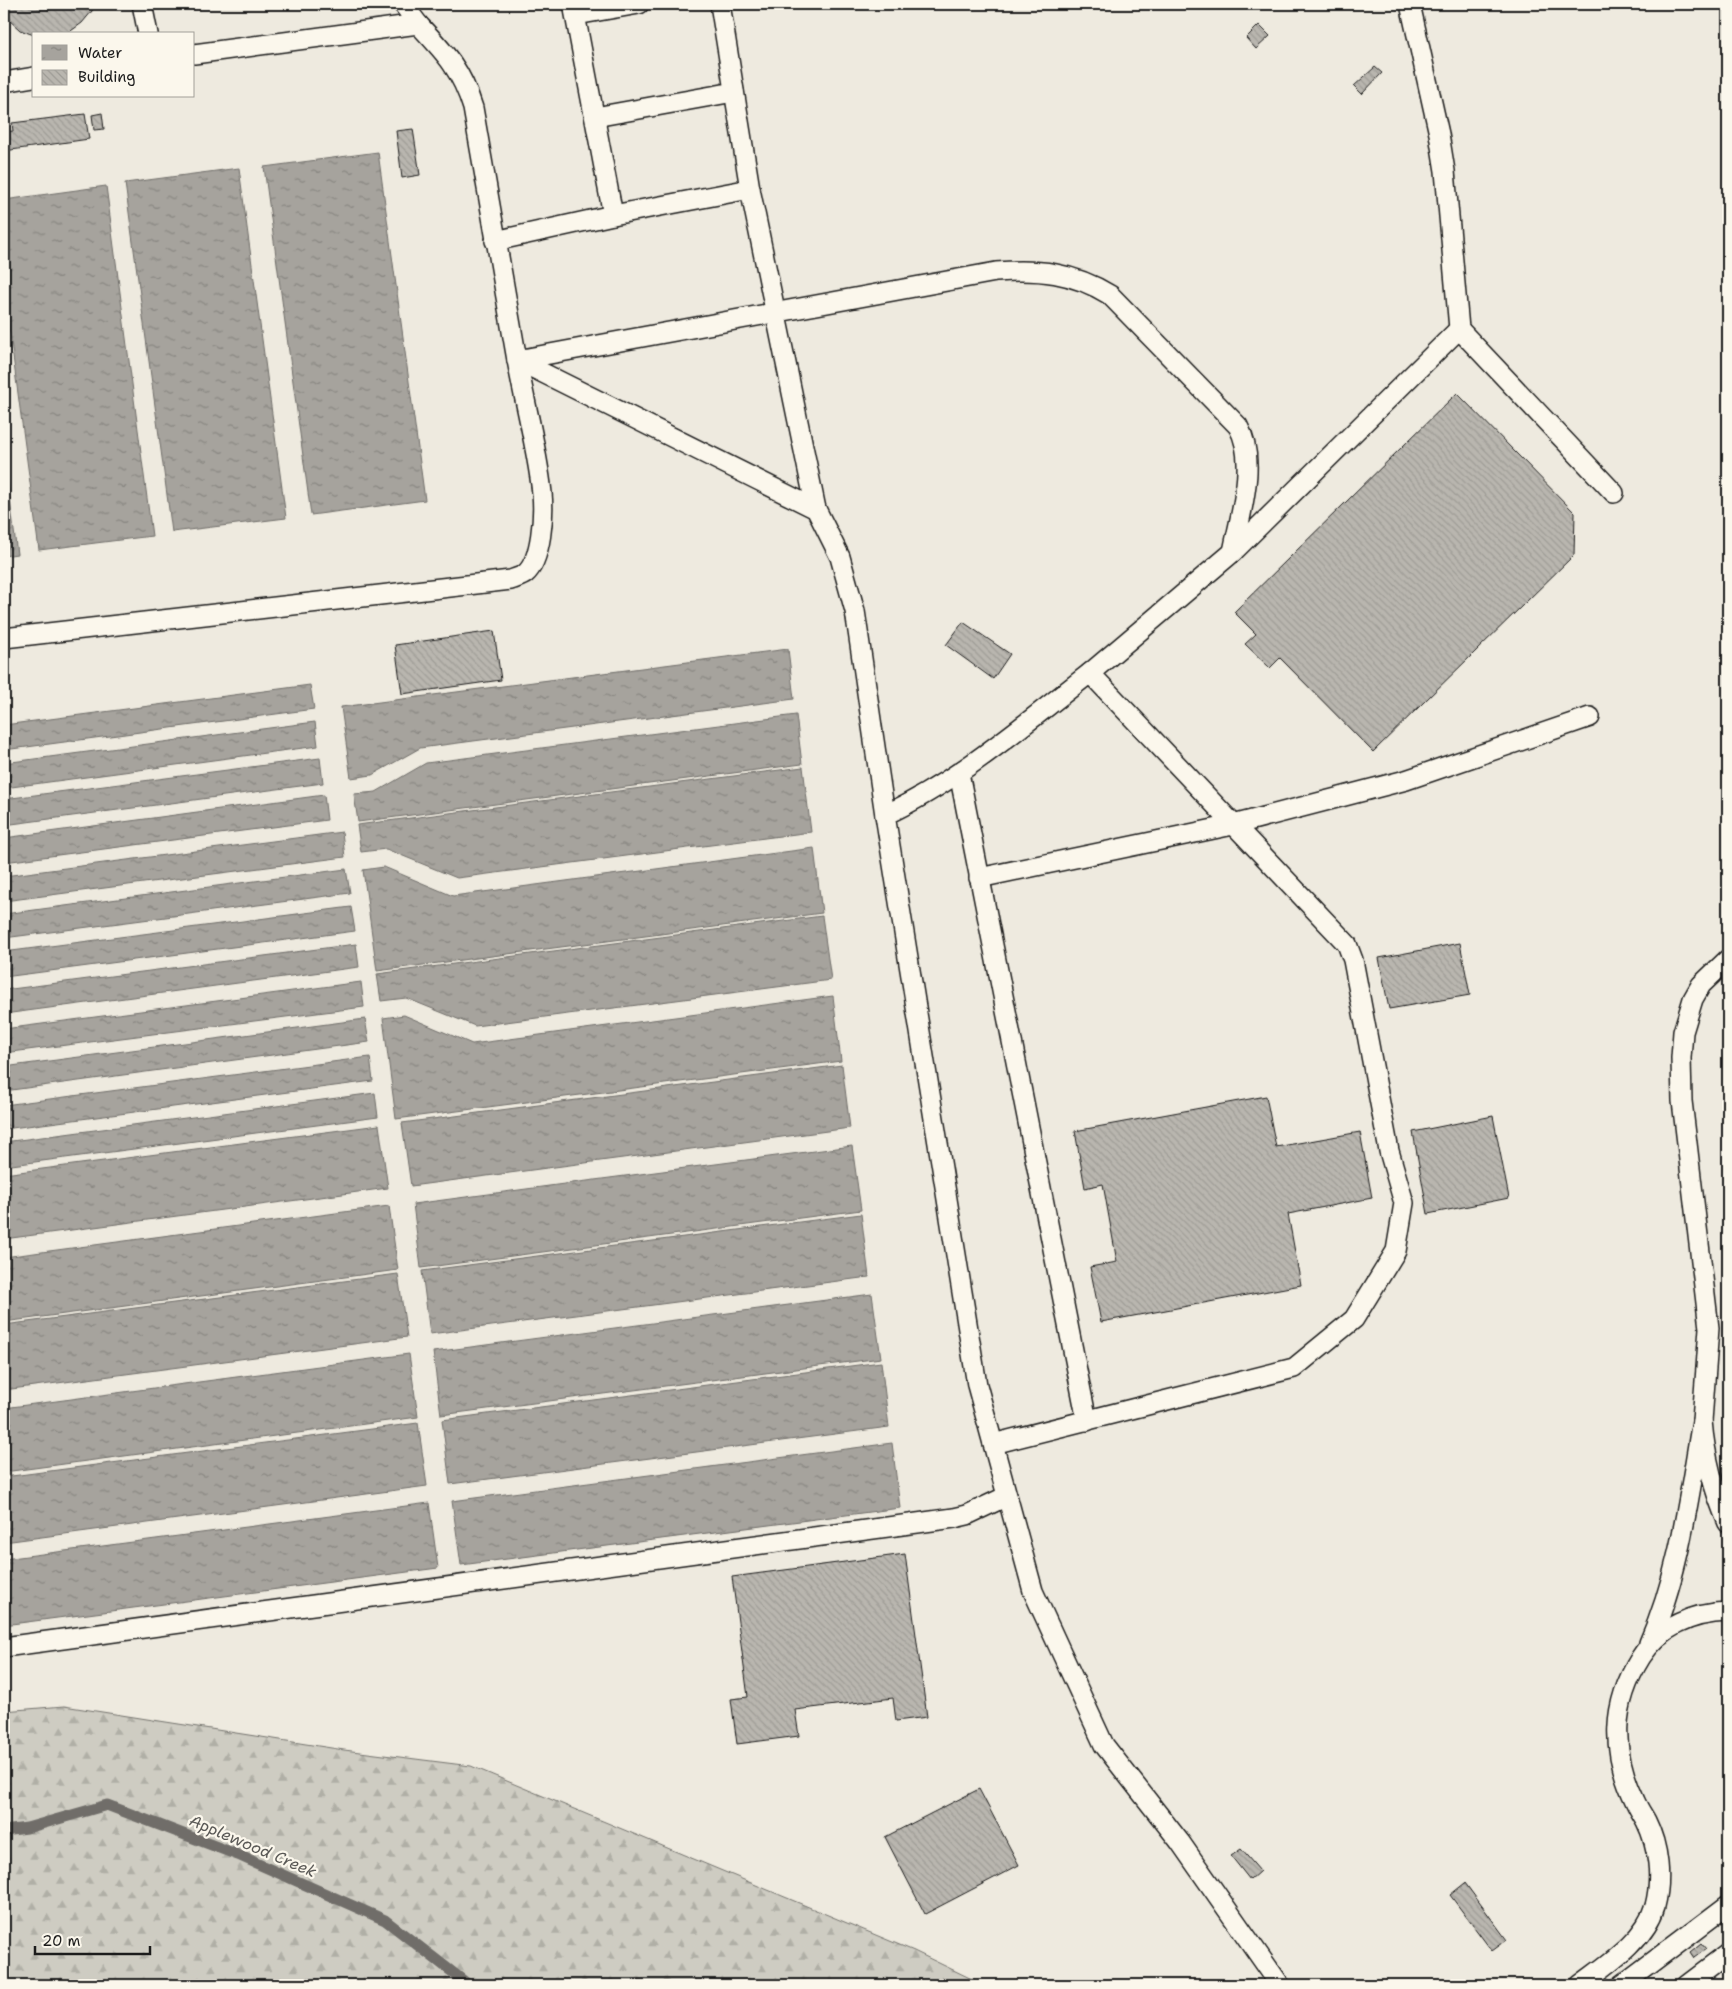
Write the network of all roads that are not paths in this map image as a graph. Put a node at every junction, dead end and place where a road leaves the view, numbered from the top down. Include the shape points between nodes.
1 (142, 4) edge
2 (403, 4) edge
3 (639, 4) edge
4 (720, 4) edge
5 (1410, 4) edge
6 (574, 9) edge
7 (418, 24) junction
8 (148, 32) edge
9 (195, 54) edge
10 (32, 77) edge
11 (4, 82) edge
12 (734, 92) junction
13 (595, 117) junction
14 (750, 189) junction
15 (613, 215) junction
16 (495, 240) junction
17 (775, 312) junction
18 (1459, 329) junction
19 (517, 360) junction
20 (1614, 493) dead end
21 (816, 510) junction
22 (1233, 552) junction
23 (4, 638) edge
24 (1090, 673) junction
25 (1590, 717) dead end
26 (958, 773) junction
27 (884, 815) junction
28 (1234, 825) junction
29 (979, 878) junction
30 (1728, 960) edge
31 (1702, 1420) junction
32 (1087, 1421) junction
33 (993, 1444) junction
34 (1007, 1496) junction
35 (1728, 1523) edge
36 (1728, 1612) edge
37 (4, 1646) edge
38 (1646, 1649) junction
39 (1728, 1905) edge
40 (1728, 1954) edge
41 (1280, 1985) edge
42 (1580, 1985) edge
43 (1622, 1985) edge
44 (1687, 1985) edge

1 - 8 lane
2 - 7 lane
3 - 6 lane
4 - 12 lane
5 - 18 lane via 1445,172
6 - 13 lane
7 - 9 lane
7 - 16 lane via 448,57 467,87 478,128
10 - 11 lane
12 - 13 lane
12 - 14 lane
13 - 15 lane
14 - 15 lane
14 - 17 lane
15 - 16 lane
16 - 19 lane
17 - 19 lane
17 - 21 lane
17 - 22 lane via 996,272 1046,272 1091,284 1110,295 1238,426 1247,454 1246,480
18 - 20 lane
18 - 22 lane
19 - 21 lane
19 - 23 lane via 542,494 540,540 525,573 511,580
21 - 27 lane via 840,557 855,611
22 - 24 lane
24 - 26 lane
24 - 28 lane
25 - 28 lane via 1406,780
26 - 27 lane
26 - 29 lane
27 - 33 lane via 977,1385
28 - 29 lane
28 - 32 lane via 1339,935 1350,952 1389,1151 1404,1203 1396,1251 1354,1318 1294,1368
29 - 32 lane
30 - 31 lane via 1701,985 1693,999 1683,1032 1681,1058 1682,1101 1709,1328
31 - 35 lane via 1711,1479
31 - 38 lane via 1684,1528 1670,1584
32 - 33 lane
33 - 34 lane
34 - 37 lane via 954,1518
34 - 41 lane via 1033,1591 1104,1745 1180,1842
36 - 38 lane via 1709,1614 1670,1627
38 - 42 lane via 1625,1688 1618,1711 1617,1737 1625,1778 1647,1823 1658,1860 1658,1893 1642,1931
39 - 43 lane
40 - 44 lane

